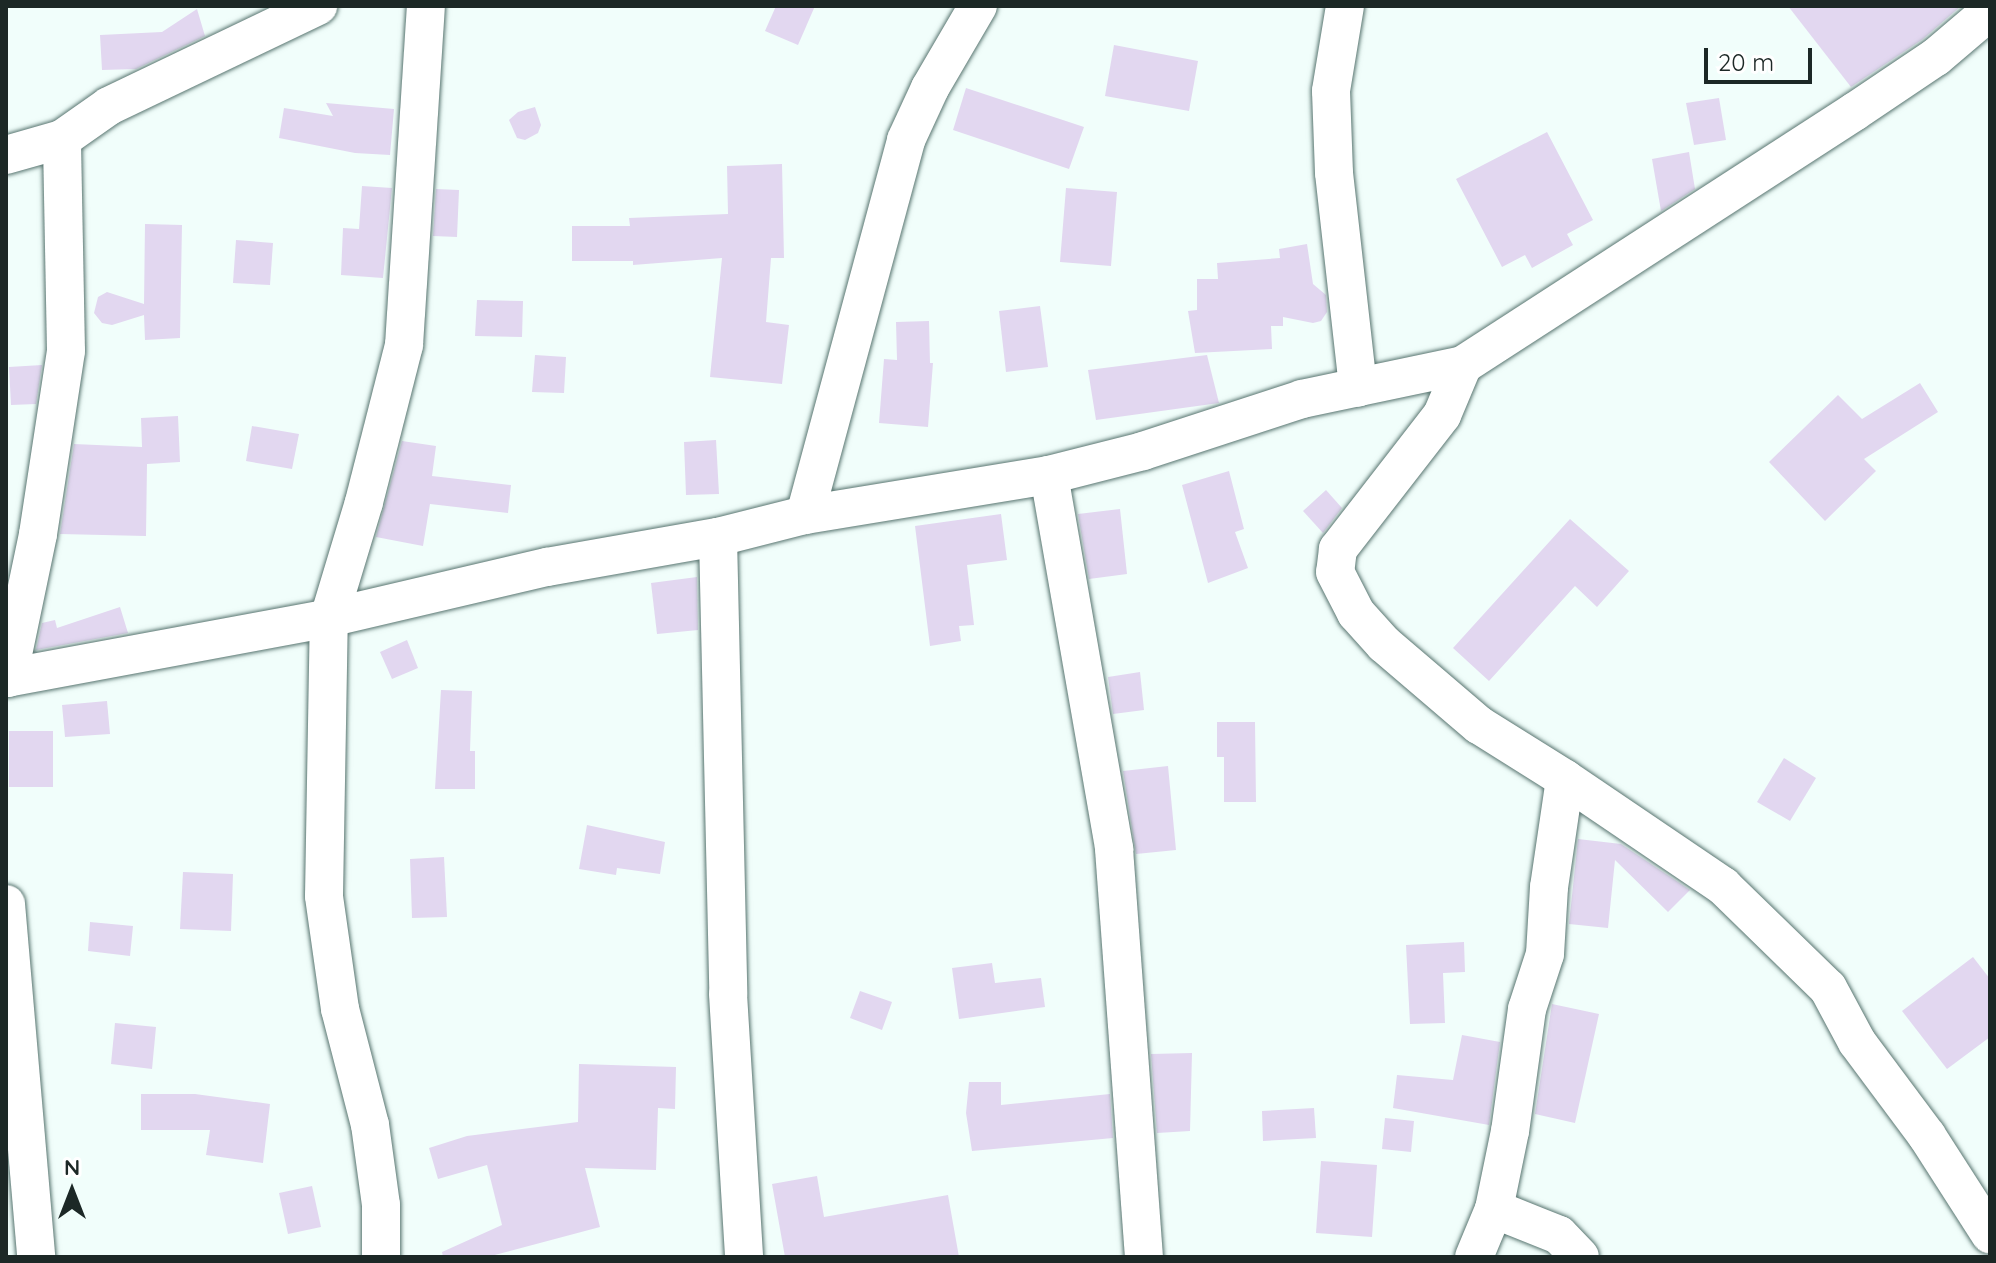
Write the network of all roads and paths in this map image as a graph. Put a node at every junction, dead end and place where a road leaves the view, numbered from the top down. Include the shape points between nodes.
1 (318, 6) edge
2 (426, 6) edge
3 (978, 6) edge
4 (1345, 6) edge
5 (1990, 11) edge
6 (62, 139) junction
7 (6, 155) edge
8 (1463, 365) junction
9 (1358, 388) junction
10 (1049, 475) junction
11 (805, 515) junction
12 (718, 537) junction
13 (329, 618) junction
14 (7, 678) edge
15 (1565, 779) junction
16 (6, 904) edge
17 (1494, 1209) junction
18 (1990, 1234) edge
19 (36, 1257) edge
20 (381, 1257) edge
21 (744, 1257) edge
22 (1144, 1257) edge
23 (1474, 1257) edge
24 (1580, 1257) edge

1 - 6 street via 109,106
2 - 13 street via 404,345
3 - 11 street via 906,140
4 - 9 street via 1331,91 1334,173
5 - 8 street via 1936,57
6 - 7 street
6 - 14 street via 66,351 38,534
8 - 9 street
8 - 15 street via 1442,415 1338,549 1335,572 1356,613 1384,644 1479,725
9 - 10 street via 1302,399 1143,451
10 - 11 street
10 - 22 street via 1114,849
11 - 12 street
12 - 13 street via 547,567
12 - 21 street via 728,994
13 - 14 street
13 - 20 street via 324,896 340,1009 370,1125 381,1205
15 - 17 street via 1545,954 1527,1009
15 - 18 street via 1723,886 1828,988 1857,1042 1927,1136
16 - 19 street
17 - 23 street
17 - 24 street via 1559,1235

